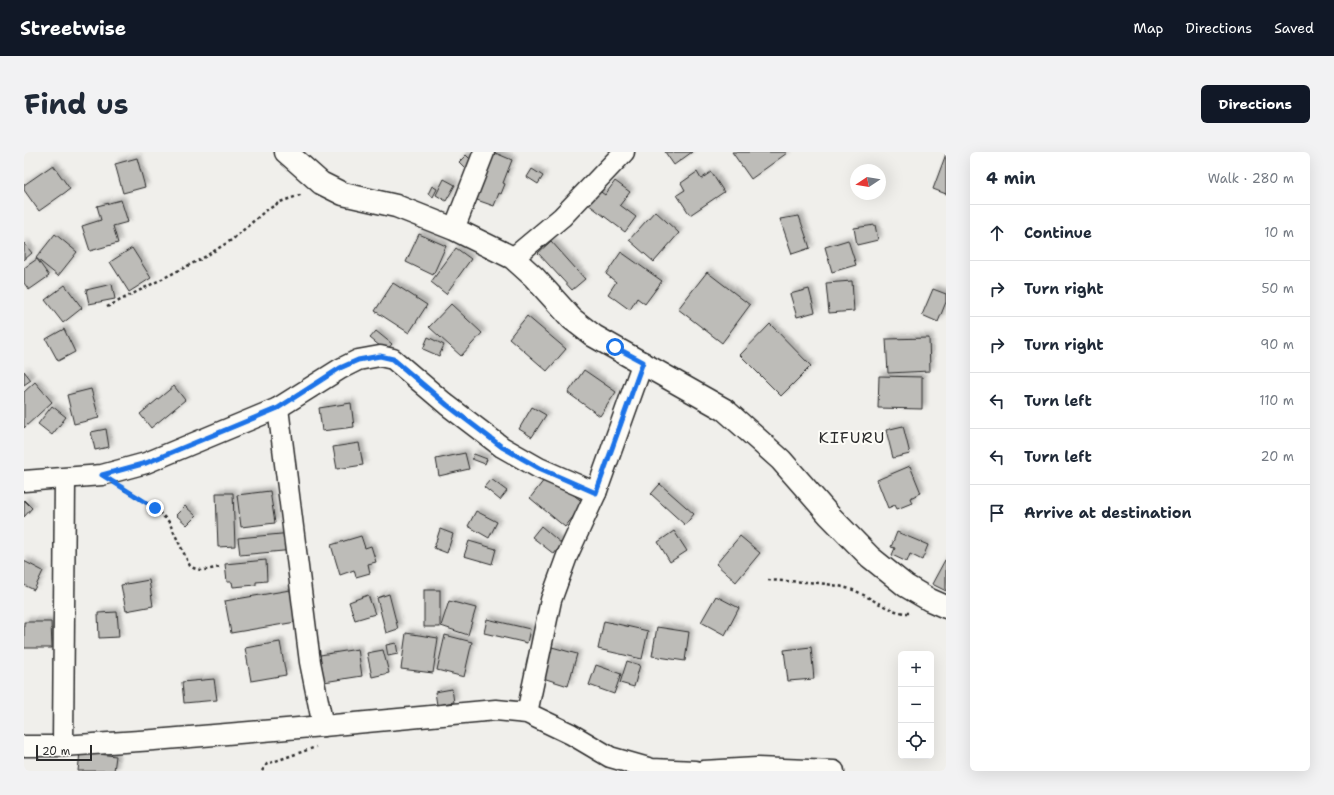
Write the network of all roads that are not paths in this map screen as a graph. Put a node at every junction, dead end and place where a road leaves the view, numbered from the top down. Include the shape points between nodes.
1 (286, 152) edge
2 (484, 152) edge
3 (624, 152) edge
4 (454, 228) junction
5 (513, 258) junction
6 (643, 362) junction
7 (278, 408) junction
8 (65, 479) junction
9 (24, 481) edge
10 (596, 493) junction
11 (946, 607) edge
12 (527, 714) junction
13 (323, 726) junction
14 (24, 746) edge
15 (63, 746) junction
16 (695, 771) edge
17 (703, 771) edge
18 (834, 771) edge

1 - 4 street via 320,183 343,194 396,206
2 - 4 street
3 - 5 street via 562,217
4 - 5 street
5 - 6 street via 572,319 594,336
6 - 10 street
6 - 11 street via 725,410 782,460 829,515 870,557 906,586
7 - 8 street via 146,463 102,475
7 - 10 street via 340,368 358,360 380,356 393,359 502,447 539,468
7 - 13 street via 310,662
8 - 9 street
8 - 15 street
10 - 12 street via 566,556 551,600
12 - 13 street via 496,710 460,712
12 - 16 street via 571,734 610,757 652,769
13 - 15 street
14 - 15 street
17 - 18 street via 757,768

